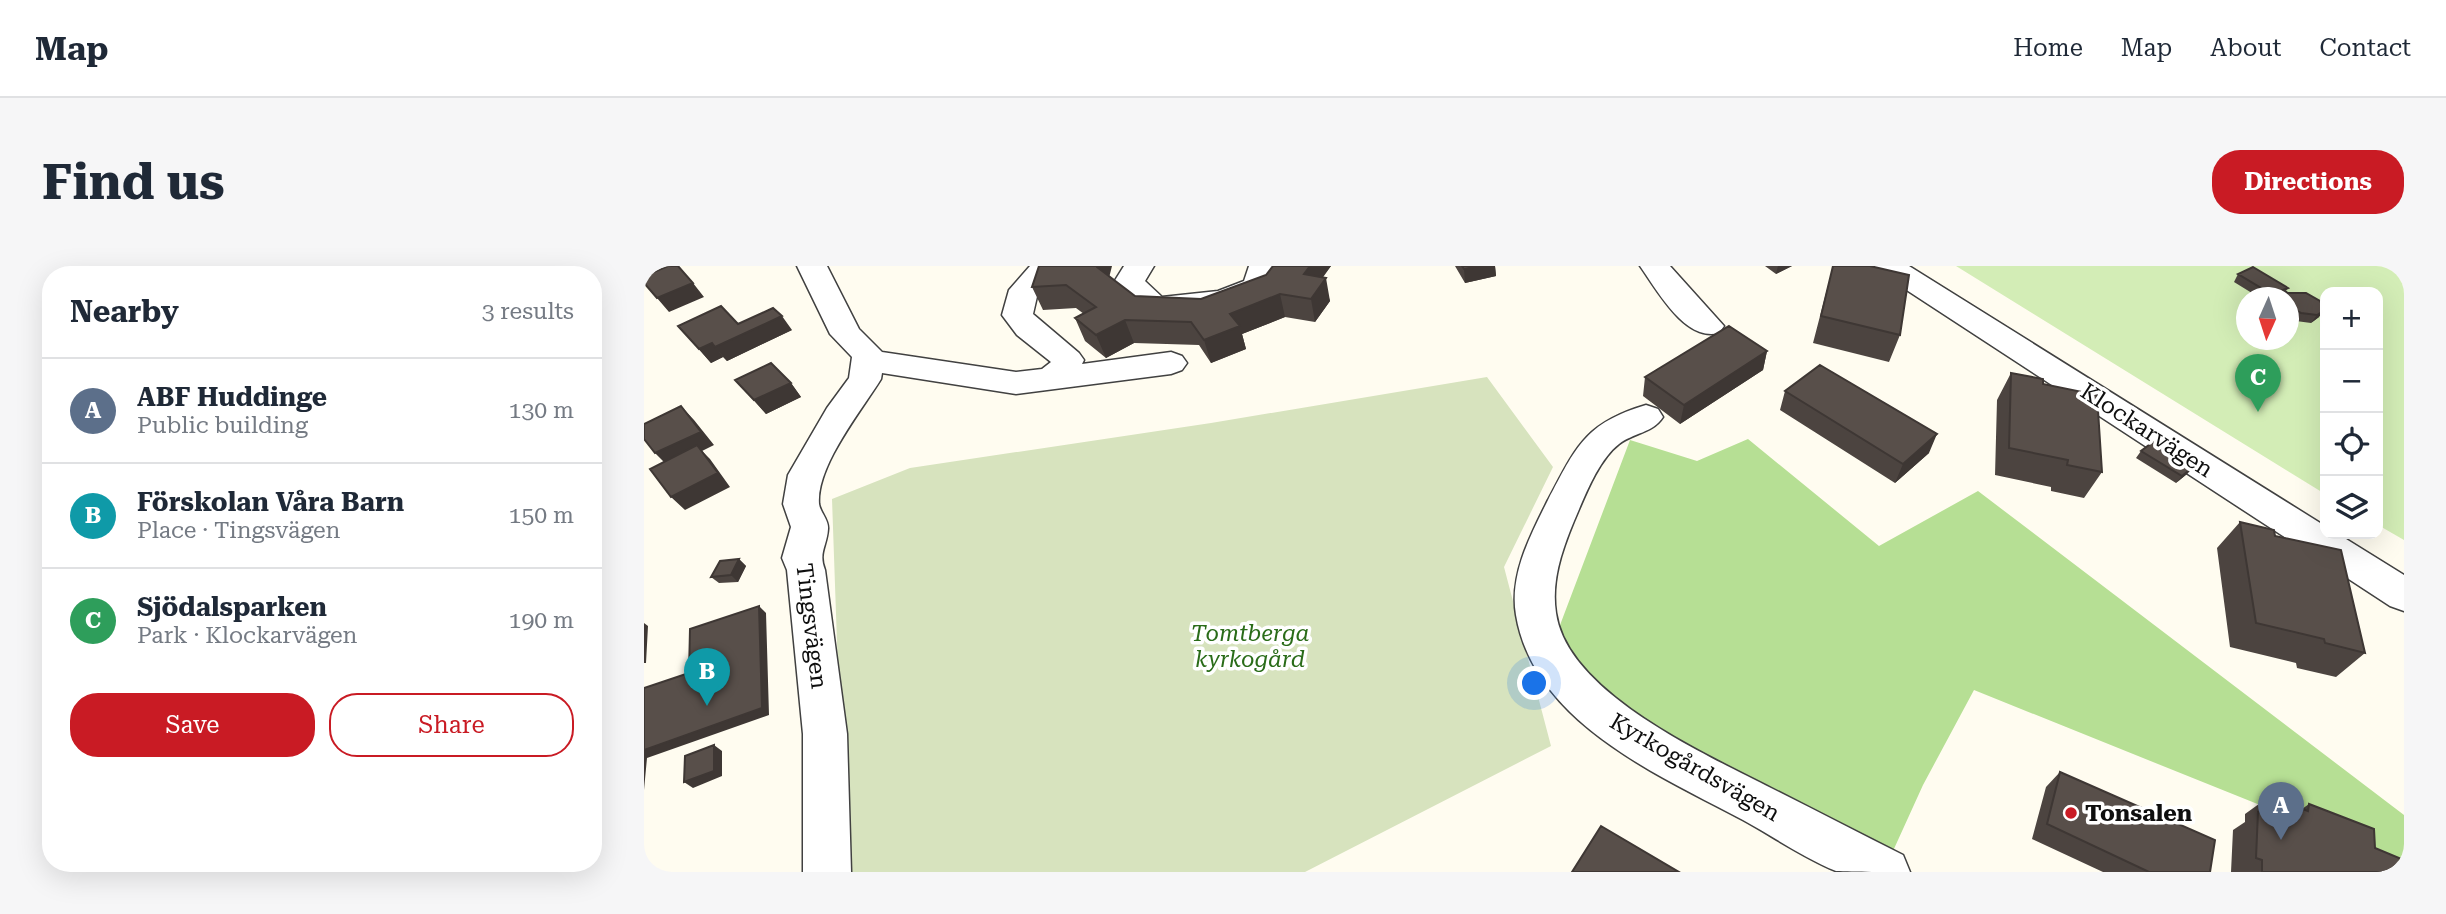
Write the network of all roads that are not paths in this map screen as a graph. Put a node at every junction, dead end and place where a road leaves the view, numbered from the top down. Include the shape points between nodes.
1 (1046, 266) edge
2 (1139, 266) edge
3 (1264, 266) edge
4 (1655, 266) edge
5 (1889, 266) edge
6 (824, 271) edge
7 (1707, 326) dead end
8 (868, 360) junction
9 (1171, 363) dead end
10 (1053, 377) junction
11 (1646, 417) dead end
12 (2404, 595) edge
13 (827, 872) edge
14 (1886, 872) edge

1 - 10 street via 1024,290 1017,315 1029,331 1068,360
2 - 3 street via 1129,282 1155,307 1206,304 1242,294 1257,286
4 - 7 street
5 - 12 street, Klockarvägen
6 - 8 street via 846,334
8 - 10 street via 991,381 1016,383
8 - 13 street, Tingsvägen via 866,379 806,475 801,504 810,527 801,558 825,734
9 - 10 street
11 - 14 street, Kyrkogårdsvägen via 1605,436 1548,536 1536,568 1534,612 1550,658 1572,687 1615,726

